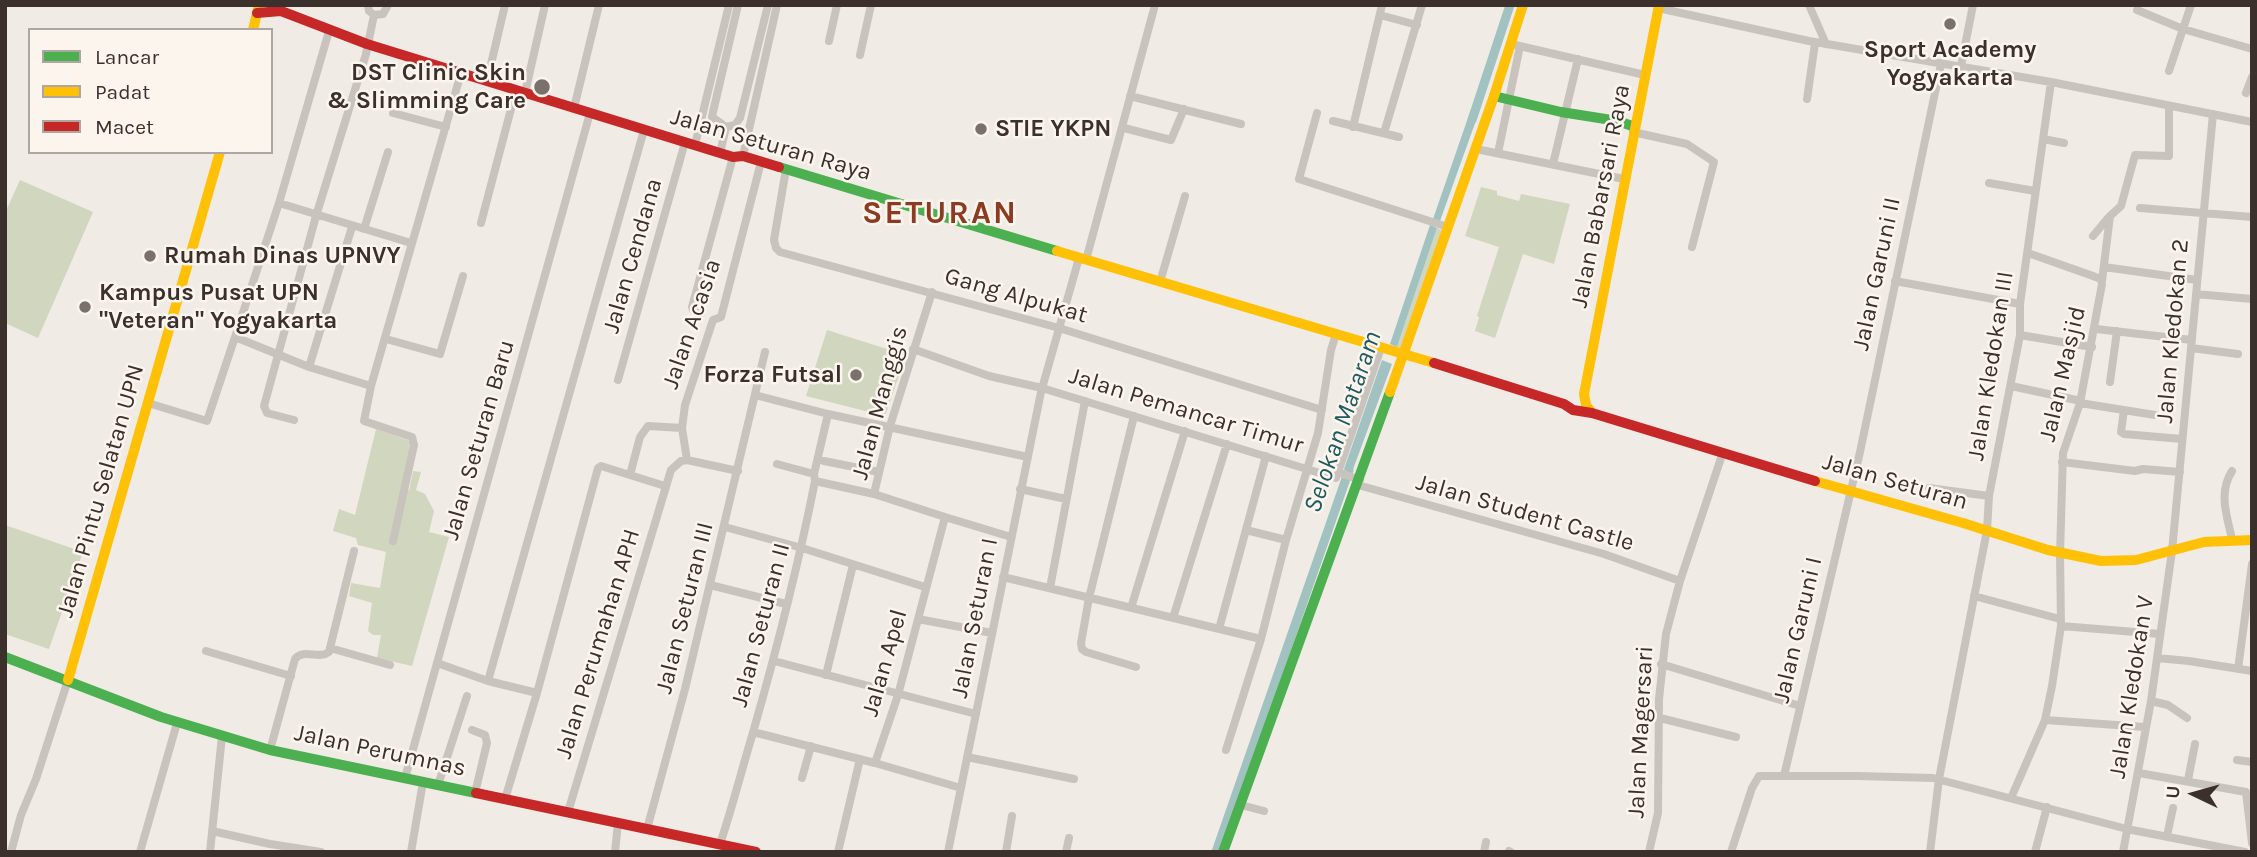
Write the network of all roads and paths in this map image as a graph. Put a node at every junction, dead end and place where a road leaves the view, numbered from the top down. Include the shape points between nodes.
1 (368, 5) edge
2 (388, 5) edge
3 (505, 5) edge
4 (545, 5) edge
5 (599, 5) edge
6 (729, 5) edge
7 (738, 5) edge
8 (768, 5) edge
9 (777, 5) edge
10 (836, 5) edge
11 (871, 5) edge
12 (1155, 5) edge
13 (1382, 5) edge
14 (1422, 5) edge
15 (1522, 5) edge
16 (1809, 5) edge
17 (1973, 5) edge
18 (2191, 5) edge
19 (1659, 7) edge
20 (279, 8) edge
21 (258, 9) edge
22 (2137, 10) dead end
23 (374, 15) junction
24 (1380, 15) junction
25 (1417, 25) junction
26 (253, 28) edge
27 (2183, 29) junction
28 (329, 31) junction
29 (828, 41) dead end
30 (1815, 43) junction
31 (368, 44) junction
32 (1826, 44) junction
33 (1515, 45) junction
34 (2252, 49) edge
35 (860, 55) dead end
36 (1578, 59) junction
37 (1941, 64) junction
38 (1961, 66) junction
39 (2169, 71) dead end
40 (461, 73) junction
41 (1645, 75) junction
42 (2252, 77) edge
43 (487, 81) junction
44 (2051, 82) junction
45 (521, 92) junction
46 (2246, 93) dead end
47 (1130, 96) junction
48 (1494, 96) junction
49 (1807, 99) dead end
50 (1508, 100) junction
51 (2169, 106) junction
52 (574, 108) junction
53 (1184, 109) junction
54 (1564, 112) junction
55 (590, 113) junction
56 (1317, 113) dead end
57 (393, 114) dead end
58 (2213, 114) junction
59 (1333, 121) dead end
60 (2252, 122) edge
61 (1241, 124) dead end
62 (446, 127) junction
63 (726, 127) junction
64 (1353, 127) junction
65 (1124, 128) junction
66 (1634, 129) junction
67 (644, 130) junction
68 (1384, 133) junction
69 (1399, 137) dead end
70 (2043, 139) junction
71 (2064, 143) dead end
72 (690, 144) junction
73 (1476, 149) junction
74 (388, 152) dead end
75 (720, 153) junction
76 (1498, 153) junction
77 (219, 154) edge
78 (738, 157) junction
79 (761, 162) junction
80 (1553, 164) junction
81 (786, 169) junction
82 (1624, 179) junction
83 (1989, 183) dead end
84 (2035, 191) junction
85 (1185, 196) dead end
86 (279, 203) junction
87 (2140, 208) dead end
88 (2202, 214) junction
89 (316, 216) junction
90 (2110, 216) junction
91 (2252, 217) edge
92 (481, 223) dead end
93 (1444, 225) junction
94 (352, 227) junction
95 (364, 229) junction
96 (2093, 236) dead end
97 (411, 243) junction
98 (1692, 247) dead end
99 (2028, 253) junction
100 (1083, 259) junction
101 (2104, 267) junction
102 (463, 275) dead end
103 (2197, 280) junction
104 (1895, 281) junction
105 (2102, 281) junction
106 (1160, 282) junction
107 (932, 292) junction
108 (2196, 294) junction
109 (2252, 299) edge
110 (2020, 304) junction
111 (701, 313) dead end
112 (1059, 328) junction
113 (2096, 329) junction
114 (2117, 331) junction
115 (1335, 335) junction
116 (2020, 335) junction
117 (235, 337) junction
118 (386, 339) junction
119 (2191, 344) junction
120 (2092, 347) junction
121 (913, 349) junction
122 (1383, 350) junction
123 (765, 352) dead end
124 (2238, 354) dead end
125 (277, 355) junction
126 (1403, 355) junction
127 (309, 367) junction
128 (618, 380) dead end
129 (2109, 382) dead end
130 (371, 386) junction
131 (2011, 386) junction
132 (1041, 390) junction
133 (1584, 394) junction
134 (755, 395) junction
135 (1085, 401) junction
136 (2081, 402) junction
137 (148, 403) junction
138 (1564, 404) junction
139 (2124, 410) junction
140 (1322, 411) junction
141 (1592, 413) junction
142 (828, 414) junction
143 (2155, 415) dead end
144 (1134, 416) junction
145 (294, 420) dead end
146 (890, 426) junction
147 (682, 428) junction
148 (1185, 431) junction
149 (2182, 439) junction
150 (1227, 444) junction
151 (1722, 455) junction
152 (1266, 456) junction
153 (1027, 457) junction
154 (687, 460) junction
155 (824, 461) dead end
156 (2062, 462) junction
157 (777, 464) dead end
158 (1308, 468) junction
159 (738, 471) junction
160 (2232, 471) dead end
161 (879, 472) junction
162 (1340, 472) junction
163 (2180, 472) junction
164 (630, 475) junction
165 (815, 477) junction
166 (1356, 480) junction
167 (665, 486) junction
168 (1929, 488) dead end
169 (1020, 489) junction
170 (1849, 492) junction
171 (874, 494) junction
172 (1989, 496) junction
173 (1066, 499) junction
174 (945, 517) junction
175 (725, 527) junction
176 (1246, 530) junction
177 (1987, 530) junction
178 (1011, 537) junction
179 (2173, 537) junction
180 (1286, 540) junction
181 (2232, 540) junction
182 (2252, 540) edge
183 (393, 541) dead end
184 (2188, 545) junction
185 (802, 548) junction
186 (354, 551) dead end
187 (2172, 551) junction
188 (2060, 555) junction
189 (2252, 564) edge
190 (853, 565) junction
191 (1003, 577) junction
192 (1680, 581) junction
193 (710, 585) junction
194 (925, 587) junction
195 (1050, 588) junction
196 (1974, 596) junction
197 (1089, 598) junction
198 (786, 604) junction
199 (1131, 608) junction
200 (1172, 618) junction
201 (918, 619) junction
202 (2061, 622) junction
203 (1219, 629) junction
204 (992, 632) junction
205 (2160, 635) junction
206 (1261, 639) junction
207 (330, 648) junction
208 (206, 651) dead end
209 (5, 657) edge
210 (2157, 658) junction
211 (774, 661) junction
212 (437, 663) junction
213 (1661, 664) junction
214 (390, 665) dead end
215 (1136, 667) dead end
216 (2238, 669) junction
217 (2252, 671) edge
218 (825, 675) junction
219 (291, 676) junction
220 (68, 680) junction
221 (488, 681) junction
222 (537, 693) junction
223 (898, 695) junction
224 (467, 696) dead end
225 (2151, 701) junction
226 (1800, 706) junction
227 (976, 714) junction
228 (1660, 718) junction
229 (2187, 718) dead end
230 (2045, 720) junction
231 (177, 723) junction
232 (2146, 727) junction
233 (472, 730) dead end
234 (753, 732) junction
235 (222, 736) junction
236 (1736, 737) dead end
237 (2195, 744) dead end
238 (811, 746) junction
239 (270, 750) junction
240 (1226, 750) dead end
241 (967, 757) junction
242 (860, 759) junction
243 (2237, 760) dead end
244 (2252, 762) edge
245 (876, 764) junction
246 (2139, 773) junction
247 (1784, 776) junction
248 (405, 778) junction
249 (802, 778) dead end
250 (1074, 779) dead end
251 (1939, 779) junction
252 (2188, 780) junction
253 (423, 782) junction
254 (438, 785) junction
255 (961, 788) junction
256 (475, 793) junction
257 (2011, 798) junction
258 (505, 799) junction
259 (1241, 805) junction
260 (2047, 807) junction
261 (2173, 808) dead end
262 (1264, 811) dead end
263 (568, 812) junction
264 (1012, 816) dead end
265 (618, 823) junction
266 (647, 829) junction
267 (2127, 829) junction
268 (212, 831) junction
269 (2167, 836) junction
270 (1069, 838) dead end
271 (2252, 843) edge
272 (720, 844) junction
273 (11, 852) edge
274 (140, 852) edge
275 (210, 852) edge
276 (321, 852) edge
277 (411, 852) edge
278 (615, 852) edge
279 (756, 852) edge
280 (838, 852) edge
281 (948, 852) edge
282 (1006, 852) edge
283 (1066, 852) edge
284 (1223, 852) edge
285 (1649, 852) edge
286 (1731, 852) edge
287 (1930, 852) edge
288 (2035, 852) edge
289 (2123, 852) edge
290 (2245, 852) edge

1 - 23 street
2 - 23 street via 383,14
3 - 43 street
4 - 45 street
5 - 52 street
6 - 72 street, Jalan Cendana
7 - 63 street via 712,117
8 - 63 street via 740,118
9 - 78 street
10 - 29 street
11 - 35 street
12 - 47 street, Jalan Pemancar Timur
13 - 24 street
14 - 25 street
15 - 33 main road
16 - 32 street
17 - 38 street
18 - 27 street
19 - 30 street
19 - 41 main road, Jalan Babarsari Raya
20 - 21 main road, Jalan Seturan Raya
20 - 28 main road, Jalan Seturan Raya
21 - 26 main road
22 - 27 street
23 - 31 street
24 - 25 street
24 - 64 street
25 - 68 street
27 - 34 street
27 - 39 street
28 - 31 main road, Jalan Seturan Raya
28 - 86 street
30 - 32 street
30 - 49 street
31 - 40 main road, Jalan Seturan Raya
31 - 89 street
32 - 37 street
33 - 36 street
33 - 48 main road
33 - 50 street
36 - 41 street
36 - 54 street
37 - 38 street
37 - 104 street, Jalan Garuni II
38 - 44 street
40 - 43 main road, Jalan Seturan Raya
40 - 62 street
41 - 66 main road, Jalan Babarsari Raya
42 - 46 street
43 - 45 main road, Jalan Seturan Raya
44 - 51 street
44 - 70 street, Jalan Kledokan III
45 - 52 main road, Jalan Seturan Raya
45 - 92 street
47 - 53 street
47 - 65 street, Jalan Pemancar Timur
48 - 50 main road
48 - 73 main road
50 - 54 main road
50 - 76 street
51 - 58 street
51 - 90 street via 2169,156 2135,155 2121,206
52 - 55 main road, Jalan Seturan Raya
53 - 61 street
53 - 65 street via 1171,140
54 - 66 main road
54 - 80 street
55 - 67 main road, Jalan Seturan Raya
55 - 212 street, Jalan Seturan Baru
56 - 93 street via 1299,179
57 - 62 street
58 - 60 street
58 - 88 street, Jalan Kledokan 2
59 - 64 street
62 - 97 street
63 - 75 street
64 - 68 street
65 - 100 street, Jalan Pemancar Timur
66 - 82 main road, Jalan Babarsari Raya
66 - 98 street via 1687,144 1714,162
67 - 72 main road, Jalan Seturan Raya
67 - 221 street
68 - 69 street
70 - 71 street
70 - 84 street, Jalan Kledokan III
72 - 75 main road, Jalan Seturan Raya
72 - 128 street, Jalan Cendana
73 - 76 street
73 - 93 main road
74 - 95 street
75 - 78 main road, Jalan Seturan Raya
76 - 80 street
77 - 137 main road, Jalan Pintu Selatan UPN
78 - 79 main road, Jalan Seturan Raya
78 - 111 street via 692,307
79 - 81 main road, Jalan Seturan Raya
79 - 147 street, Jalan Acasia via 721,317 713,320
80 - 82 street
81 - 100 main road, Jalan Seturan Raya
81 - 107 street, Gang Alpukat via 775,240 780,252
82 - 133 main road, Jalan Babarsari Raya
83 - 84 street
84 - 99 street, Jalan Kledokan III
85 - 106 street
86 - 89 street
86 - 117 street
87 - 88 street
88 - 91 street
88 - 103 street, Jalan Kledokan 2
89 - 94 street
89 - 125 street
90 - 96 street
90 - 101 street
93 - 126 main road
94 - 95 street
94 - 127 street
95 - 97 street
97 - 118 street
99 - 105 street, Jalan Masjid
99 - 110 street, Jalan Kledokan III
100 - 106 main road, Jalan Seturan Raya
100 - 112 street, Jalan Pemancar Timur
101 - 103 street
101 - 105 street
102 - 118 street via 440,354
103 - 108 street, Jalan Kledokan 2
104 - 110 street
104 - 170 street, Jalan Garuni II
105 - 113 street, Jalan Masjid
106 - 115 main road, Jalan Seturan Raya
107 - 112 street, Gang Alpukat
107 - 121 street, Jalan Manggis
108 - 109 street
108 - 119 street, Jalan Kledokan 2
110 - 116 street, Jalan Kledokan III
112 - 132 street, Jalan Pemancar Timur
112 - 140 street, Gang Alpukat
113 - 114 street
113 - 120 street, Jalan Masjid
114 - 119 street
114 - 129 street
115 - 122 main road, Jalan Seturan Raya
115 - 140 street, Jalan Pemancar Timur
116 - 120 street
116 - 131 street, Jalan Kledokan III
117 - 125 street
117 - 137 street via 207,421
118 - 130 street
119 - 124 street
119 - 149 street, Jalan Kledokan 2
120 - 136 street, Jalan Masjid
121 - 132 street
121 - 146 street, Jalan Manggis
122 - 126 main road, Jalan Seturan Raya
122 - 162 street
123 - 134 street, Jalan Seturan III
125 - 127 street
125 - 145 street via 264,410
126 - 138 main road
126 - 166 main road
127 - 130 street
130 - 183 street via 364,421 412,437 414,445
131 - 136 street
131 - 172 street, Jalan Kledokan III
132 - 135 street, Jalan Pemancar Timur
132 - 153 street, Jalan Seturan I
133 - 138 main road via 1574,403
133 - 141 main road
134 - 142 street
134 - 159 street, Jalan Seturan III
135 - 144 street, Jalan Pemancar Timur
135 - 173 street
136 - 139 street
136 - 156 street, Jalan Masjid
137 - 220 main road, Jalan Pintu Selatan UPN
138 - 141 main road, Jalan Seturan
139 - 143 street
139 - 149 street via 2124,434
140 - 158 street, Jalan Pemancar Timur
141 - 151 main road, Jalan Seturan
142 - 146 street
142 - 165 street, Jalan Seturan II
144 - 148 street, Jalan Pemancar Timur
144 - 197 street
146 - 153 street
146 - 161 street, Jalan Manggis
147 - 154 street, Jalan Acasia
147 - 164 street via 648,426
148 - 150 street, Jalan Pemancar Timur
148 - 199 street
149 - 163 street, Jalan Kledokan 2
150 - 152 street, Jalan Pemancar Timur
150 - 200 street
151 - 170 main road, Jalan Seturan
151 - 192 street, Jalan Magersari
152 - 158 street, Jalan Pemancar Timur
152 - 176 street
153 - 169 street, Jalan Seturan I
154 - 159 street
154 - 167 street via 676,464
155 - 161 street
156 - 163 street
156 - 188 street, Jalan Masjid
157 - 165 street
158 - 162 street via 1336,478
158 - 180 street
159 - 175 street, Jalan Seturan III
160 - 181 street via 2224,499
161 - 171 street, Jalan Manggis
162 - 166 street
163 - 179 street, Jalan Kledokan 2
164 - 167 street
164 - 222 street via 601,466 597,471
165 - 171 street
165 - 185 street, Jalan Seturan II
166 - 192 street, Jalan Student Castle
166 - 259 main road
167 - 263 street, Jalan Perumahan APH
168 - 172 street
169 - 173 street
169 - 178 street, Jalan Seturan I
170 - 177 main road, Jalan Seturan
170 - 226 street, Jalan Garuni I
171 - 174 street, Jalan Manggis
172 - 177 street, Jalan Kledokan III
173 - 195 street
174 - 178 street
174 - 194 street, Jalan Apel
175 - 185 street
175 - 193 street, Jalan Seturan III
176 - 180 street
176 - 203 street
177 - 188 main road, Jalan Seturan
177 - 196 street, Jalan Kledokan III
178 - 191 street, Jalan Seturan I
179 - 184 street
179 - 187 street, Jalan Kledokan 2
180 - 206 street
181 - 182 main road, Jalan Seturan
181 - 184 main road, Jalan Seturan
184 - 187 main road, Jalan Seturan
185 - 190 street
185 - 198 street, Jalan Seturan II
186 - 207 street
187 - 188 main road, Jalan Seturan via 2129,562
187 - 205 street, Jalan Kledokan V
188 - 202 street, Jalan Masjid
189 - 216 street
190 - 194 street
190 - 218 street
191 - 195 street
191 - 204 street, Jalan Seturan I
192 - 213 street, Jalan Magersari
193 - 198 street
193 - 266 street, Jalan Seturan III
194 - 201 street, Jalan Apel
195 - 197 street
196 - 202 street
196 - 251 street, Jalan Kledokan III
197 - 199 street
197 - 215 street via 1082,649
198 - 211 street, Jalan Seturan II
199 - 200 street
200 - 203 street
201 - 204 street
201 - 223 street, Jalan Apel
202 - 205 street
202 - 230 street, Jalan Masjid
203 - 206 street
204 - 227 street, Jalan Seturan I
205 - 210 street, Jalan Kledokan V
206 - 240 street
207 - 214 street
207 - 219 street via 325,655 297,655
208 - 219 street
209 - 220 main road, Jalan Perumnas
210 - 216 street
210 - 225 street, Jalan Kledokan V
211 - 218 street
211 - 234 street, Jalan Seturan II
212 - 221 street
212 - 248 street, Jalan Seturan Baru
213 - 226 street
213 - 228 street, Jalan Magersari
216 - 217 street
218 - 223 street
219 - 239 street
220 - 231 main road, Jalan Perumnas
220 - 273 street
221 - 222 street
222 - 258 street
223 - 227 street
223 - 245 street, Jalan Apel
224 - 254 street
225 - 229 street via 2168,705
225 - 232 street, Jalan Kledokan V
226 - 247 street, Jalan Garuni I
227 - 241 street, Jalan Seturan I
228 - 236 street
228 - 285 street, Jalan Magersari via 1658,813
230 - 232 street
230 - 257 street, Jalan Masjid
231 - 235 main road, Jalan Perumnas
231 - 274 street
232 - 246 street, Jalan Kledokan V
233 - 256 street via 485,736 487,743
234 - 238 street
234 - 272 street, Jalan Seturan II
235 - 239 main road, Jalan Perumnas
235 - 268 street
237 - 252 street
238 - 242 street
238 - 249 street
239 - 248 main road, Jalan Perumnas
241 - 250 street
241 - 255 street, Jalan Seturan I
242 - 245 street
242 - 280 street
243 - 244 street
245 - 255 street
246 - 252 street
246 - 267 street, Jalan Kledokan V
247 - 251 street
247 - 286 street via 1759,776
248 - 253 main road, Jalan Perumnas
251 - 257 street
251 - 287 street, Jalan Kledokan III
252 - 271 street via 2246,792
253 - 254 main road, Jalan Perumnas
253 - 277 street
254 - 256 main road, Jalan Perumnas
255 - 281 street, Jalan Seturan I
256 - 258 main road, Jalan Perumnas
257 - 260 street
258 - 263 main road, Jalan Perumnas
259 - 262 street
259 - 284 main road
260 - 267 street
260 - 288 street
261 - 269 street
263 - 265 main road, Jalan Perumnas
264 - 282 street
265 - 266 main road, Jalan Perumnas
265 - 278 street
266 - 272 main road, Jalan Perumnas
267 - 269 street
267 - 289 street, Jalan Kledokan V
268 - 275 street
268 - 276 street
269 - 290 street
270 - 283 street
272 - 279 main road, Jalan Perumnas

